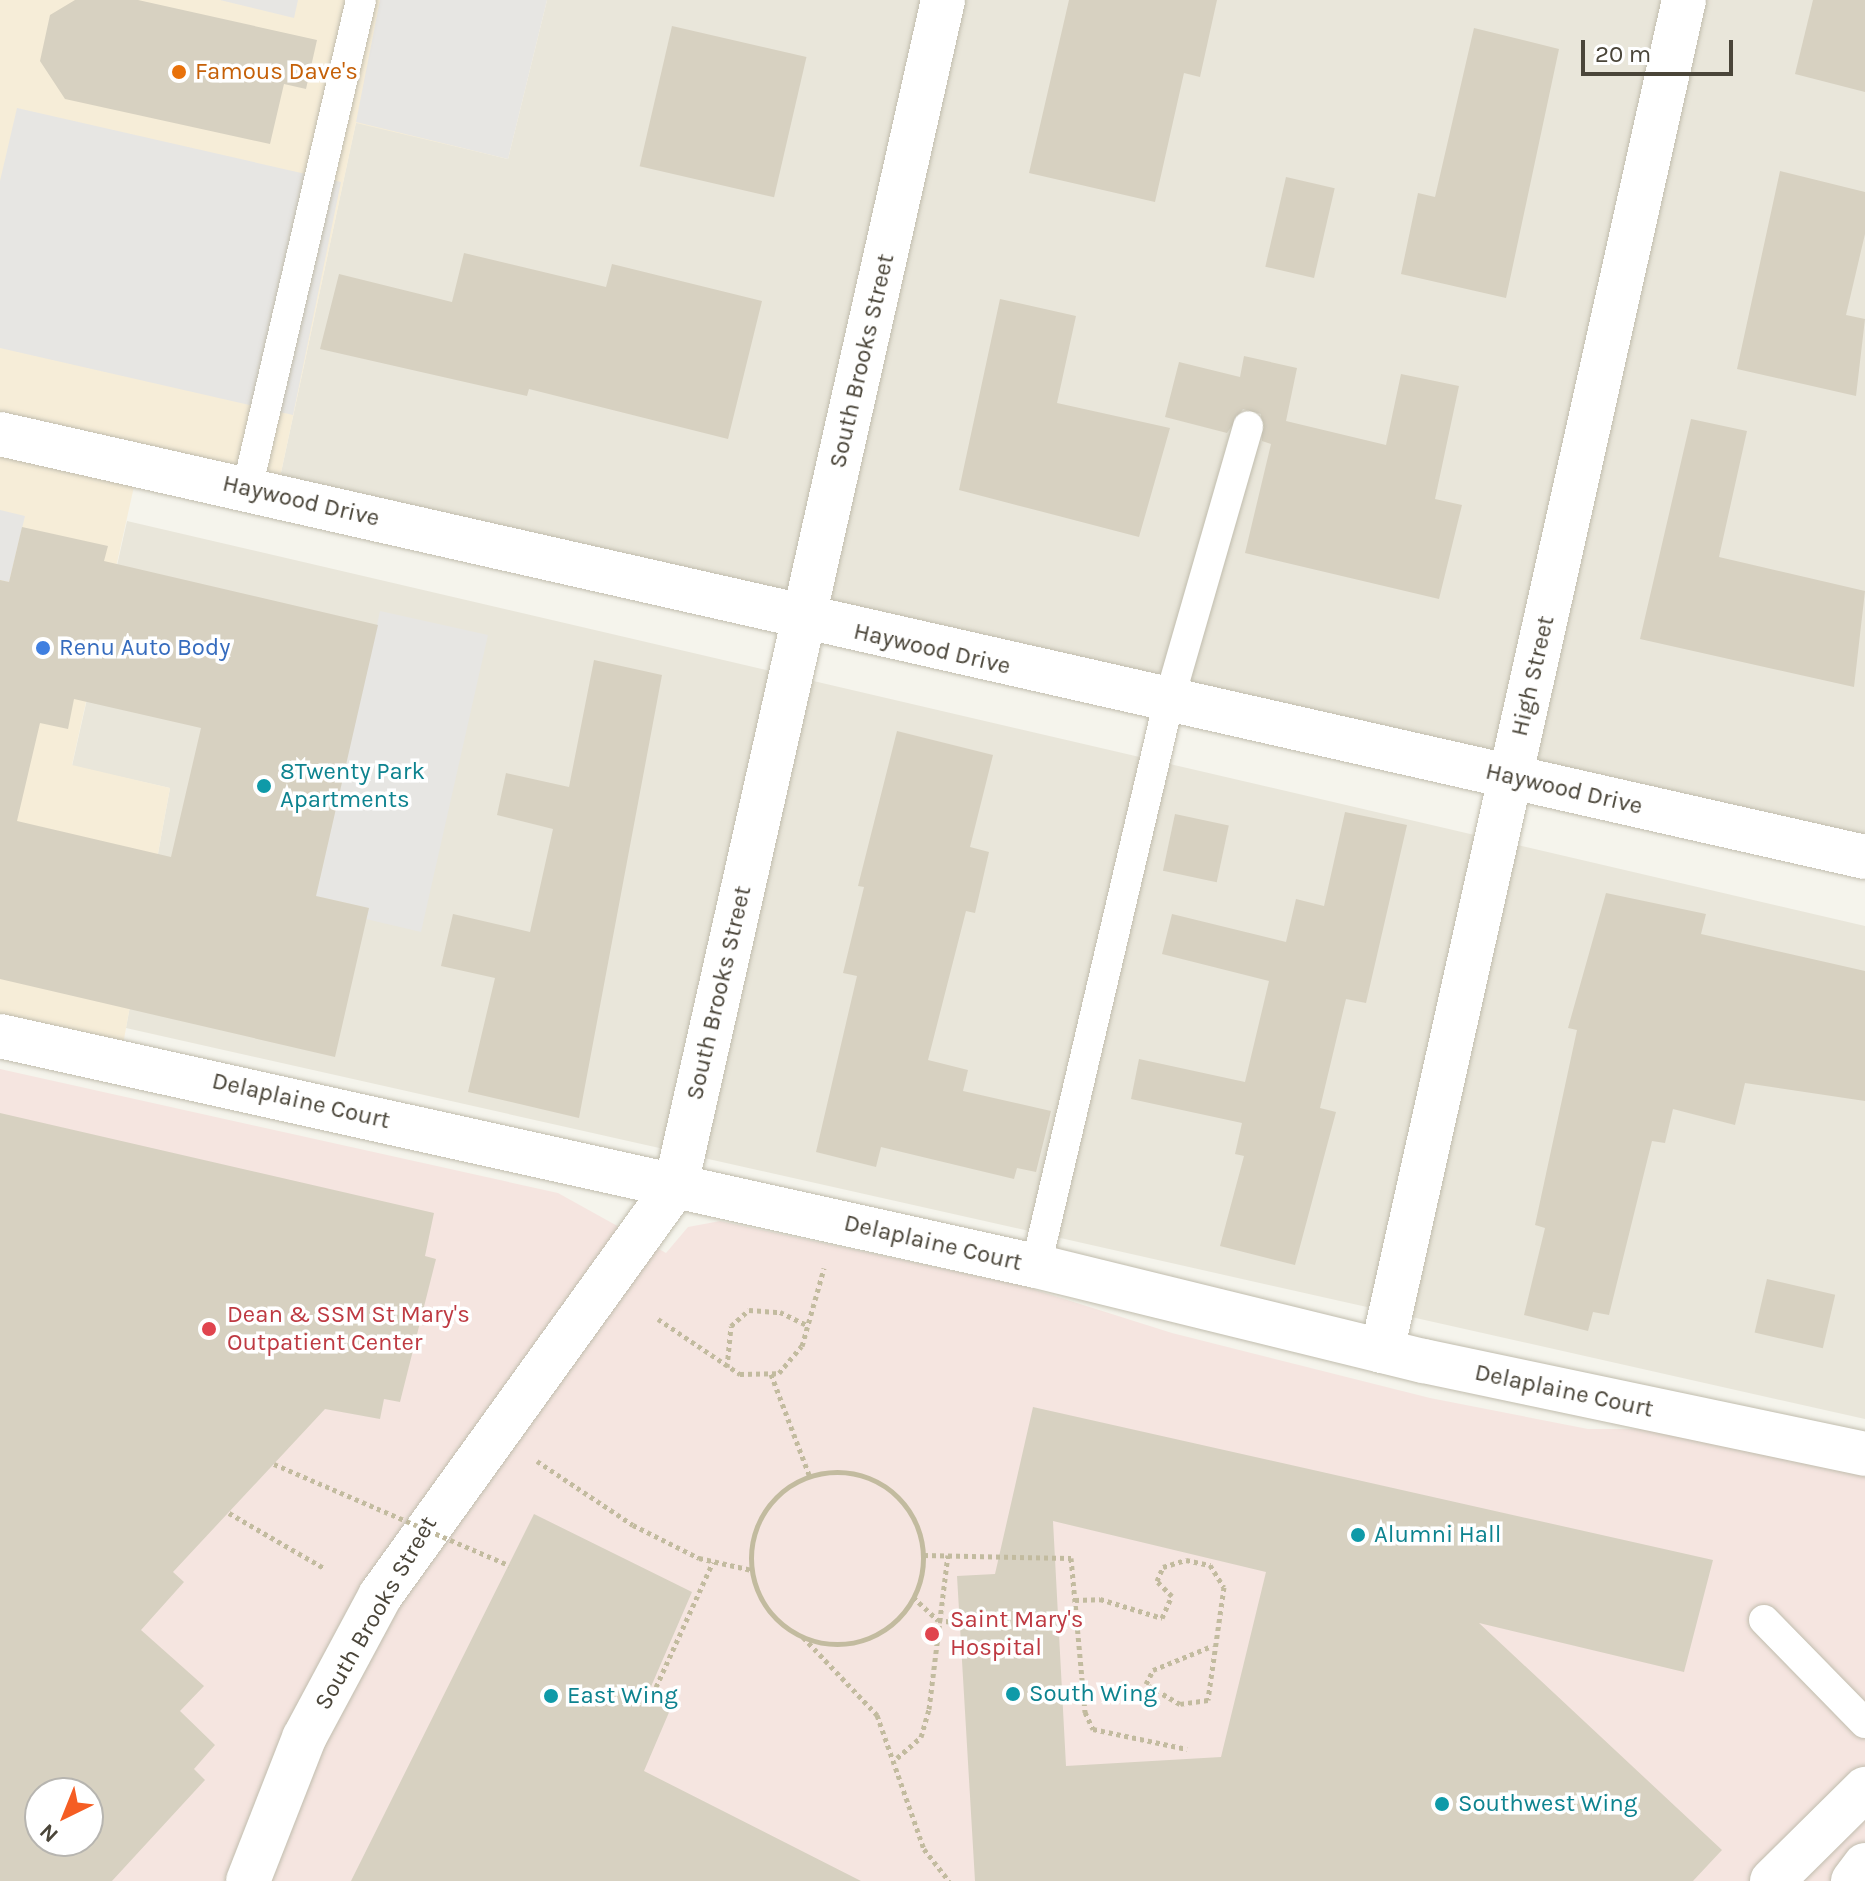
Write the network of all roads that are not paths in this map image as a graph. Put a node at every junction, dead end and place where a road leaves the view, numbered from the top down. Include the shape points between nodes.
1 (361, 0) edge
2 (943, 0) edge
3 (1684, 0) edge
4 (1248, 426) dead end
5 (0, 434) edge
6 (247, 489) junction
7 (803, 618) junction
8 (1168, 704) junction
9 (1511, 776) junction
10 (1865, 857) edge
11 (0, 1036) edge
12 (676, 1185) junction
13 (1036, 1266) junction
14 (1382, 1351) junction
15 (1865, 1454) edge
16 (1764, 1620) dead end
17 (1865, 1723) edge
18 (1865, 1789) edge
19 (1865, 1865) edge
20 (248, 1881) edge
21 (1772, 1881) edge
22 (1853, 1881) edge

1 - 6 lane
2 - 7 street, South Brooks Street
3 - 9 street, High Street
4 - 8 lane
5 - 6 street, Haywood Drive
6 - 7 street, Haywood Drive
7 - 8 street, Haywood Drive
7 - 12 street, South Brooks Street
8 - 9 street, Haywood Drive
8 - 13 lane
9 - 10 street, Haywood Drive
9 - 14 street, High Street
11 - 12 street, Delaplaine Court
12 - 13 street, Delaplaine Court
12 - 20 street, South Brooks Street via 496,1428 358,1635 304,1738
13 - 14 street, Delaplaine Court
14 - 15 street, Delaplaine Court
16 - 17 lane
18 - 21 street
19 - 22 street

